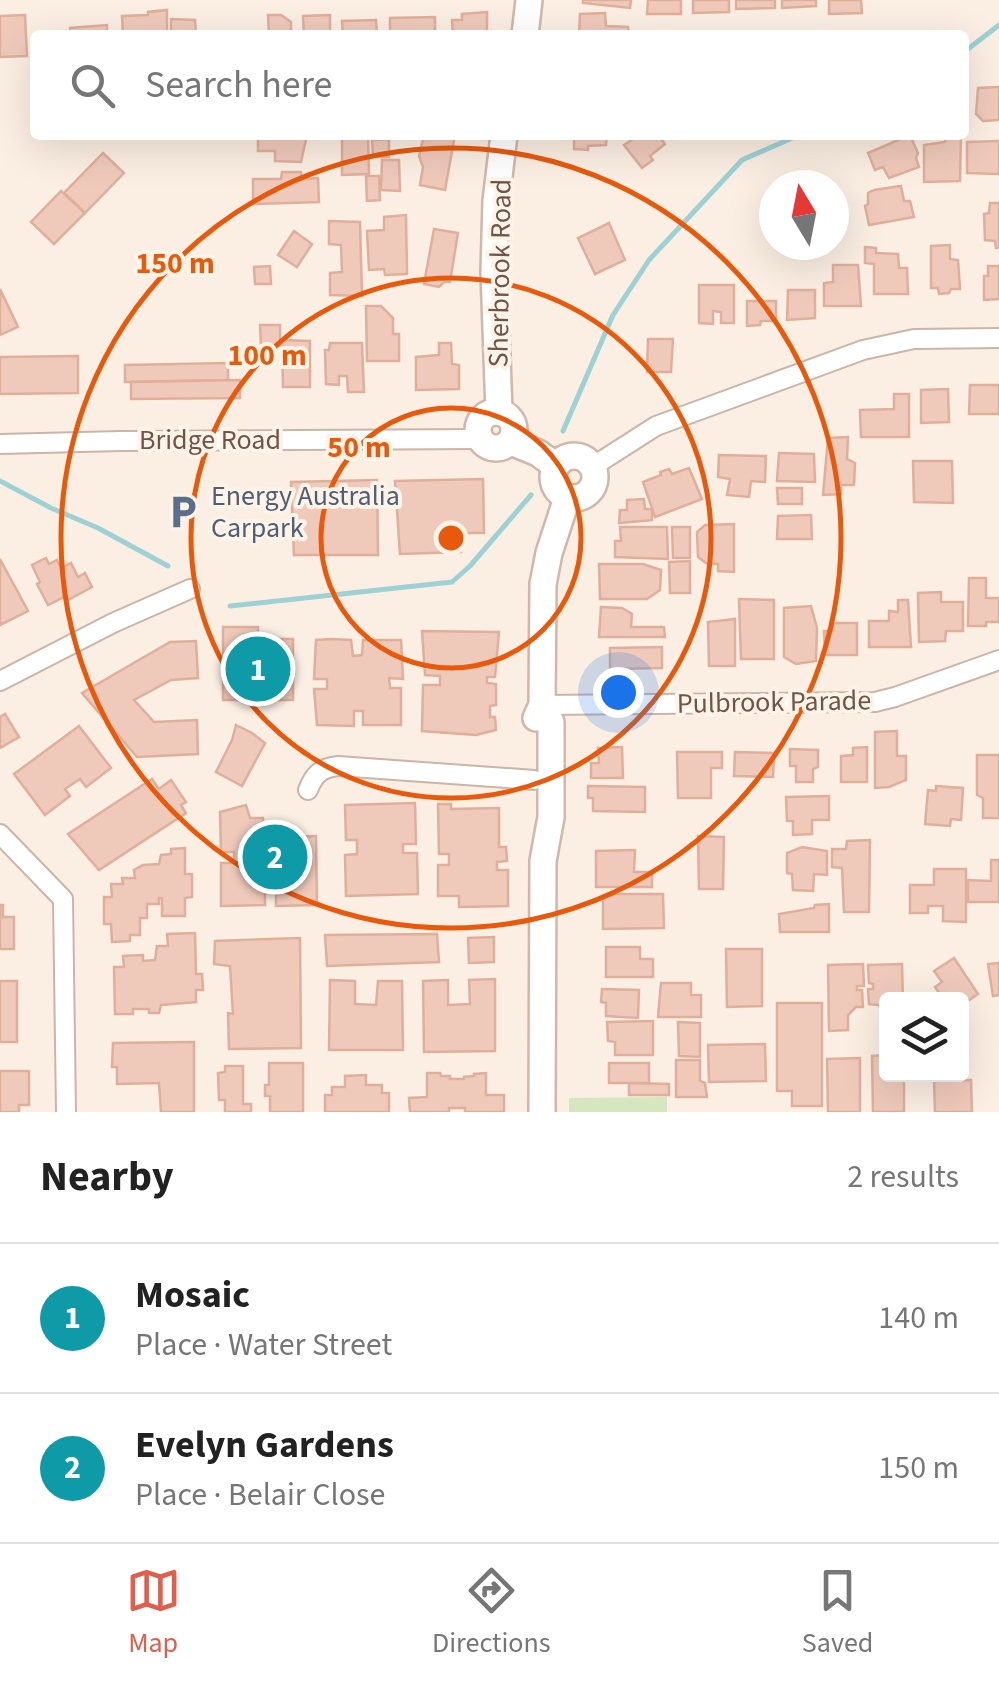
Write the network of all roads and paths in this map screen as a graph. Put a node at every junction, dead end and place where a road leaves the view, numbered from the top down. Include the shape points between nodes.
1 (529, 0) edge
2 (526, 30) edge
3 (503, 140) edge
4 (999, 338) edge
5 (500, 412) junction
6 (480, 439) junction
7 (510, 442) junction
8 (0, 444) edge
9 (556, 466) junction
10 (592, 467) junction
11 (568, 498) junction
12 (190, 589) dead end
13 (999, 660) edge
14 (0, 680) edge
15 (542, 706) junction
16 (534, 780) junction
17 (308, 790) dead end
18 (0, 834) edge
19 (543, 862) junction
20 (66, 1112) edge
21 (542, 1112) edge

1 - 2 main road
3 - 5 main road, Sherbrook Road via 494,272
4 - 10 street via 914,339 863,350 656,426
5 - 6 main road via 483,417
5 - 7 main road via 514,423
6 - 7 main road via 495,448
6 - 8 street, Bridge Road
7 - 9 main road
9 - 10 main road via 574,456
9 - 11 main road via 554,485
10 - 11 main road via 588,493
11 - 15 main road via 542,584
12 - 14 street
13 - 15 street, Pulbrook Parade via 875,702
15 - 16 main road via 534,722
15 - 19 main road via 551,722 551,817
16 - 17 street via 338,766 314,775
16 - 19 main road
18 - 20 street via 63,900
19 - 21 main road

